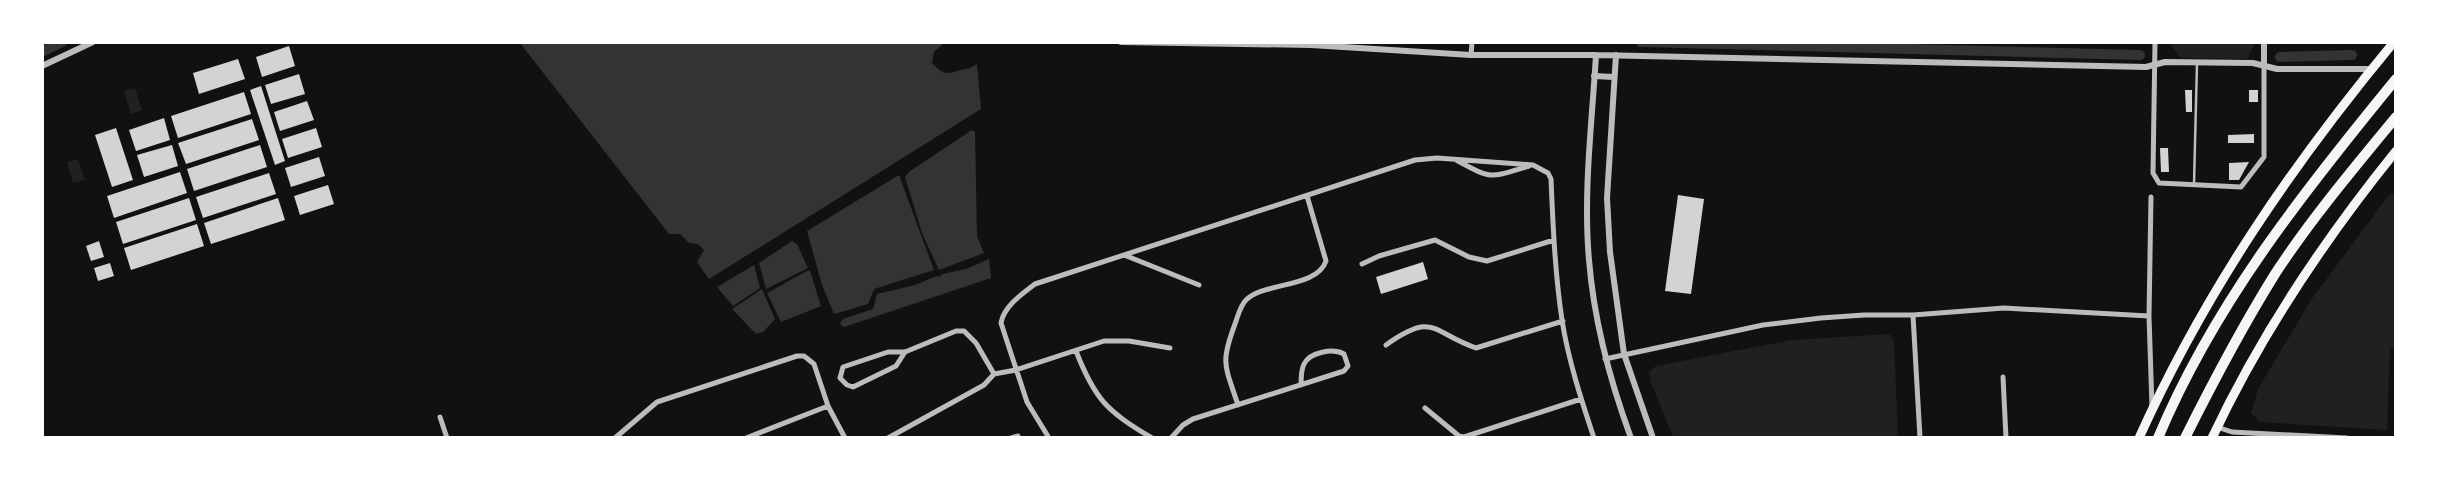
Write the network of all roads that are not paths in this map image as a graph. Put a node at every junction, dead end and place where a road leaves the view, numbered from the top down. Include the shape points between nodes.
1 (93, 42) edge
2 (1121, 42) edge
3 (2155, 42) edge
4 (2264, 42) edge
5 (2394, 42) edge
6 (1472, 44) edge
7 (1382, 45) edge
8 (1596, 55) junction
9 (1616, 55) junction
10 (1471, 56) junction
11 (2197, 63) junction
12 (2155, 64) junction
13 (42, 66) edge
14 (2264, 66) junction
15 (2372, 69) junction
16 (1594, 76) junction
17 (1614, 77) junction
18 (2396, 79) edge
19 (2396, 117) edge
20 (2396, 151) edge
21 (1453, 159) junction
22 (1533, 165) junction
23 (2194, 184) junction
24 (1307, 196) junction
25 (2151, 197) dead end
26 (1554, 240) junction
27 (1124, 255) junction
28 (1362, 264) dead end
29 (1199, 285) dead end
30 (1913, 315) junction
31 (2149, 316) junction
32 (1562, 321) junction
33 (1386, 345) dead end
34 (1170, 348) dead end
35 (1076, 351) junction
36 (905, 352) junction
37 (1624, 354) junction
38 (1606, 360) junction
39 (1016, 370) junction
40 (994, 374) junction
41 (2003, 377) dead end
42 (1301, 384) junction
43 (1582, 400) junction
44 (1238, 405) junction
45 (828, 406) junction
46 (1425, 408) dead end
47 (2152, 408) junction
48 (440, 417) dead end
49 (2217, 427) junction
50 (2232, 435) edge
51 (1018, 436) dead end
52 (2314, 437) edge
53 (447, 438) edge
54 (615, 438) edge
55 (746, 438) edge
56 (845, 438) edge
57 (888, 438) edge
58 (1011, 438) edge
59 (1049, 438) edge
60 (1152, 438) edge
61 (1171, 438) edge
62 (1594, 438) edge
63 (1630, 438) edge
64 (1652, 438) edge
65 (1920, 438) edge
66 (2006, 438) edge
67 (2139, 438) edge
68 (2158, 438) edge
69 (2185, 438) edge
70 (2212, 438) edge
71 (2347, 438) edge

1 - 13 street
2 - 7 street
3 - 12 street
4 - 14 street
5 - 15 main road
6 - 10 street
7 - 10 street
8 - 9 street
8 - 10 street
8 - 16 street
9 - 12 street via 2146,67
9 - 17 street
11 - 12 street
11 - 14 street via 2254,63
11 - 23 lane
12 - 23 street via 2153,173 2160,184
14 - 15 street via 2277,69
14 - 23 street via 2264,157 2241,187
15 - 47 main road via 2310,146 2258,221 2191,330
16 - 17 street
16 - 38 street via 1588,170 1589,260
17 - 37 street via 1608,216
18 - 68 highway via 2307,188 2256,261 2220,317
19 - 69 highway via 2327,202 2276,273 2241,330
20 - 49 main road via 2293,291 2255,353
21 - 22 street
21 - 22 street via 1493,177
21 - 24 street via 1415,160
22 - 26 street via 1548,173 1551,179
24 - 27 street
24 - 44 street via 1326,261 1320,272 1255,294 1243,303 1224,356
25 - 31 street
26 - 28 street via 1488,261 1469,257 1435,240
26 - 32 street
27 - 29 street
27 - 39 street via 1035,284 1009,307 1001,323
30 - 31 street via 2004,308
30 - 37 street via 1864,314 1773,324
30 - 65 street
31 - 47 street
32 - 33 street via 1476,348 1432,327 1422,326 1405,331
32 - 43 street
34 - 35 street via 1116,340
35 - 39 street
35 - 60 street via 1086,377 1107,408
36 - 36 street via 888,352 848,364 843,367 840,378 853,387 896,366
36 - 40 street via 964,331 976,343
37 - 38 street
37 - 64 street
38 - 63 street
39 - 40 street
39 - 59 street via 1027,402
40 - 57 street via 984,385
41 - 66 street
42 - 42 street via 1344,371 1348,366 1344,354 1331,350 1309,358 1304,364
42 - 44 street
43 - 46 street via 1464,437
43 - 62 street
44 - 61 street via 1193,419
45 - 54 street via 814,364 804,356 797,356 657,402
45 - 55 street
45 - 56 street
47 - 67 main road
48 - 53 street
49 - 50 street
49 - 70 main road
50 - 52 street
51 - 58 street
52 - 71 street

